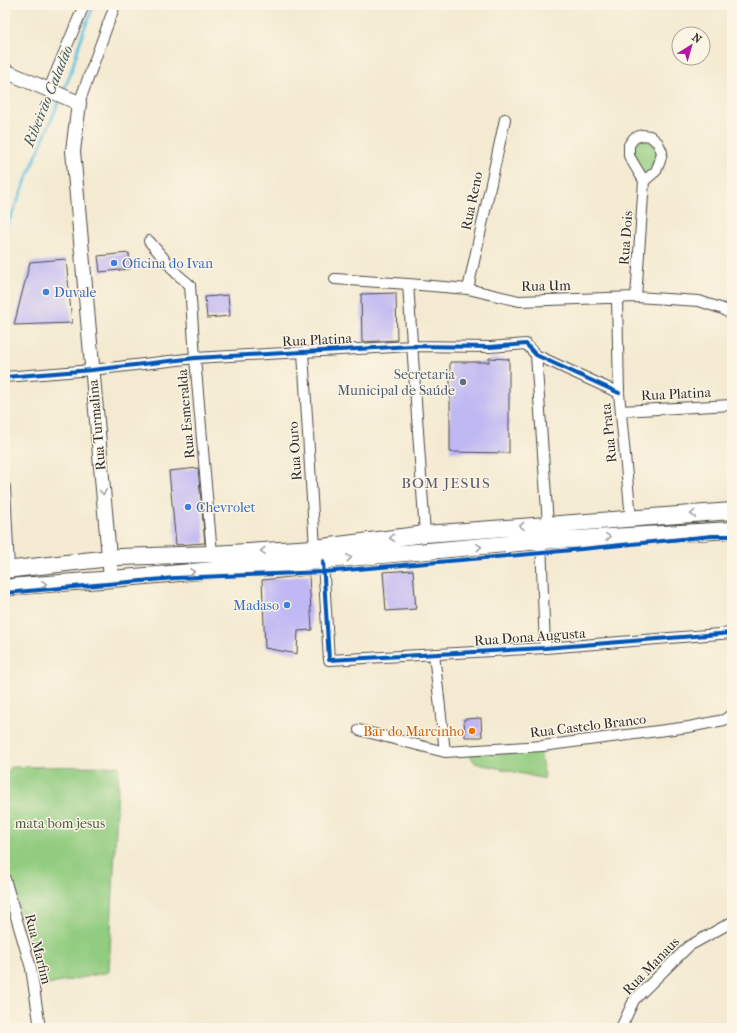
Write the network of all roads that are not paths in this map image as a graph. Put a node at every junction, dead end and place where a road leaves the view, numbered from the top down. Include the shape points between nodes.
1 (84, 5) edge
2 (116, 5) edge
3 (5, 71) edge
4 (51, 90) junction
5 (78, 102) junction
6 (504, 118) dead end
7 (644, 181) dead end
8 (149, 241) dead end
9 (335, 279) dead end
10 (408, 284) junction
11 (468, 290) junction
12 (636, 297) junction
13 (617, 298) junction
14 (732, 315) edge
15 (412, 346) junction
16 (303, 352) junction
17 (536, 355) junction
18 (195, 358) junction
19 (92, 370) junction
20 (5, 377) edge
21 (619, 393) junction
22 (732, 405) edge
23 (621, 411) junction
24 (5, 487) edge
25 (732, 511) edge
26 (631, 518) junction
27 (548, 524) junction
28 (732, 530) edge
29 (425, 534) junction
30 (541, 541) junction
31 (212, 554) junction
32 (319, 554) junction
33 (109, 558) junction
34 (7, 569) edge
35 (111, 579) junction
36 (21, 586) junction
37 (5, 588) edge
38 (5, 594) edge
39 (732, 633) edge
40 (545, 648) junction
41 (434, 654) junction
42 (329, 660) joint
43 (732, 714) edge
44 (359, 730) dead end
45 (445, 752) junction
46 (5, 878) edge
47 (732, 922) edge
48 (40, 1028) edge
49 (621, 1028) edge

1 - 4 street
2 - 5 street
3 - 4 main road
4 - 5 main road
5 - 19 main road, Rua Turmalina via 73,151
6 - 11 street, Rua Reno
7 - 12 street, Rua Dois
8 - 18 street, Rua Esmeralda via 177,274 190,285
9 - 10 street, Rua Um
10 - 11 street, Rua Um
10 - 15 street
11 - 13 street, Rua Um via 518,301
12 - 13 street, Rua Um
12 - 14 street, Rua Um via 699,300
13 - 21 street, Rua Prata
15 - 16 street, Rua Platina
15 - 17 street, Rua Platina via 490,347 526,344
15 - 29 street
16 - 18 street, Rua Platina
16 - 32 street, Rua Ouro
17 - 21 street, Rua Platina
17 - 27 street
18 - 19 street, Rua Platina
18 - 31 street, Rua Esmeralda
19 - 20 street, Rua Platina
19 -> 33 main road, Rua Turmalina
21 - 23 street, Rua Prata
22 - 23 street, Rua Platina
23 - 26 street, Rua Prata
24 - 34 street
25 -> 26 main road
26 - 27 main road
27 -> 29 main road
30 -> 28 main road
29 -> 32 main road
32 -> 30 main road
30 - 40 street
32 -> 31 main road
31 - 33 main road
35 -> 32 main road
32 - 42 street, Rua Ouro
33 - 34 main road
33 - 35 main road, Rua Turmalina
36 -> 35 main road
36 - 37 main road
36 - 38 main road
39 - 40 street, Rua Dona Augusta
40 - 41 street, Rua Dona Augusta
41 - 42 street, Rua Dona Augusta
41 - 45 street
43 - 45 street, Rua Castelo Branco via 724,720 689,727 542,746
44 - 45 street, Rua Castelo Branco
46 - 48 street, Rua Marfim via 31,968
47 - 49 street, Rua Manaus via 689,946 634,1000

